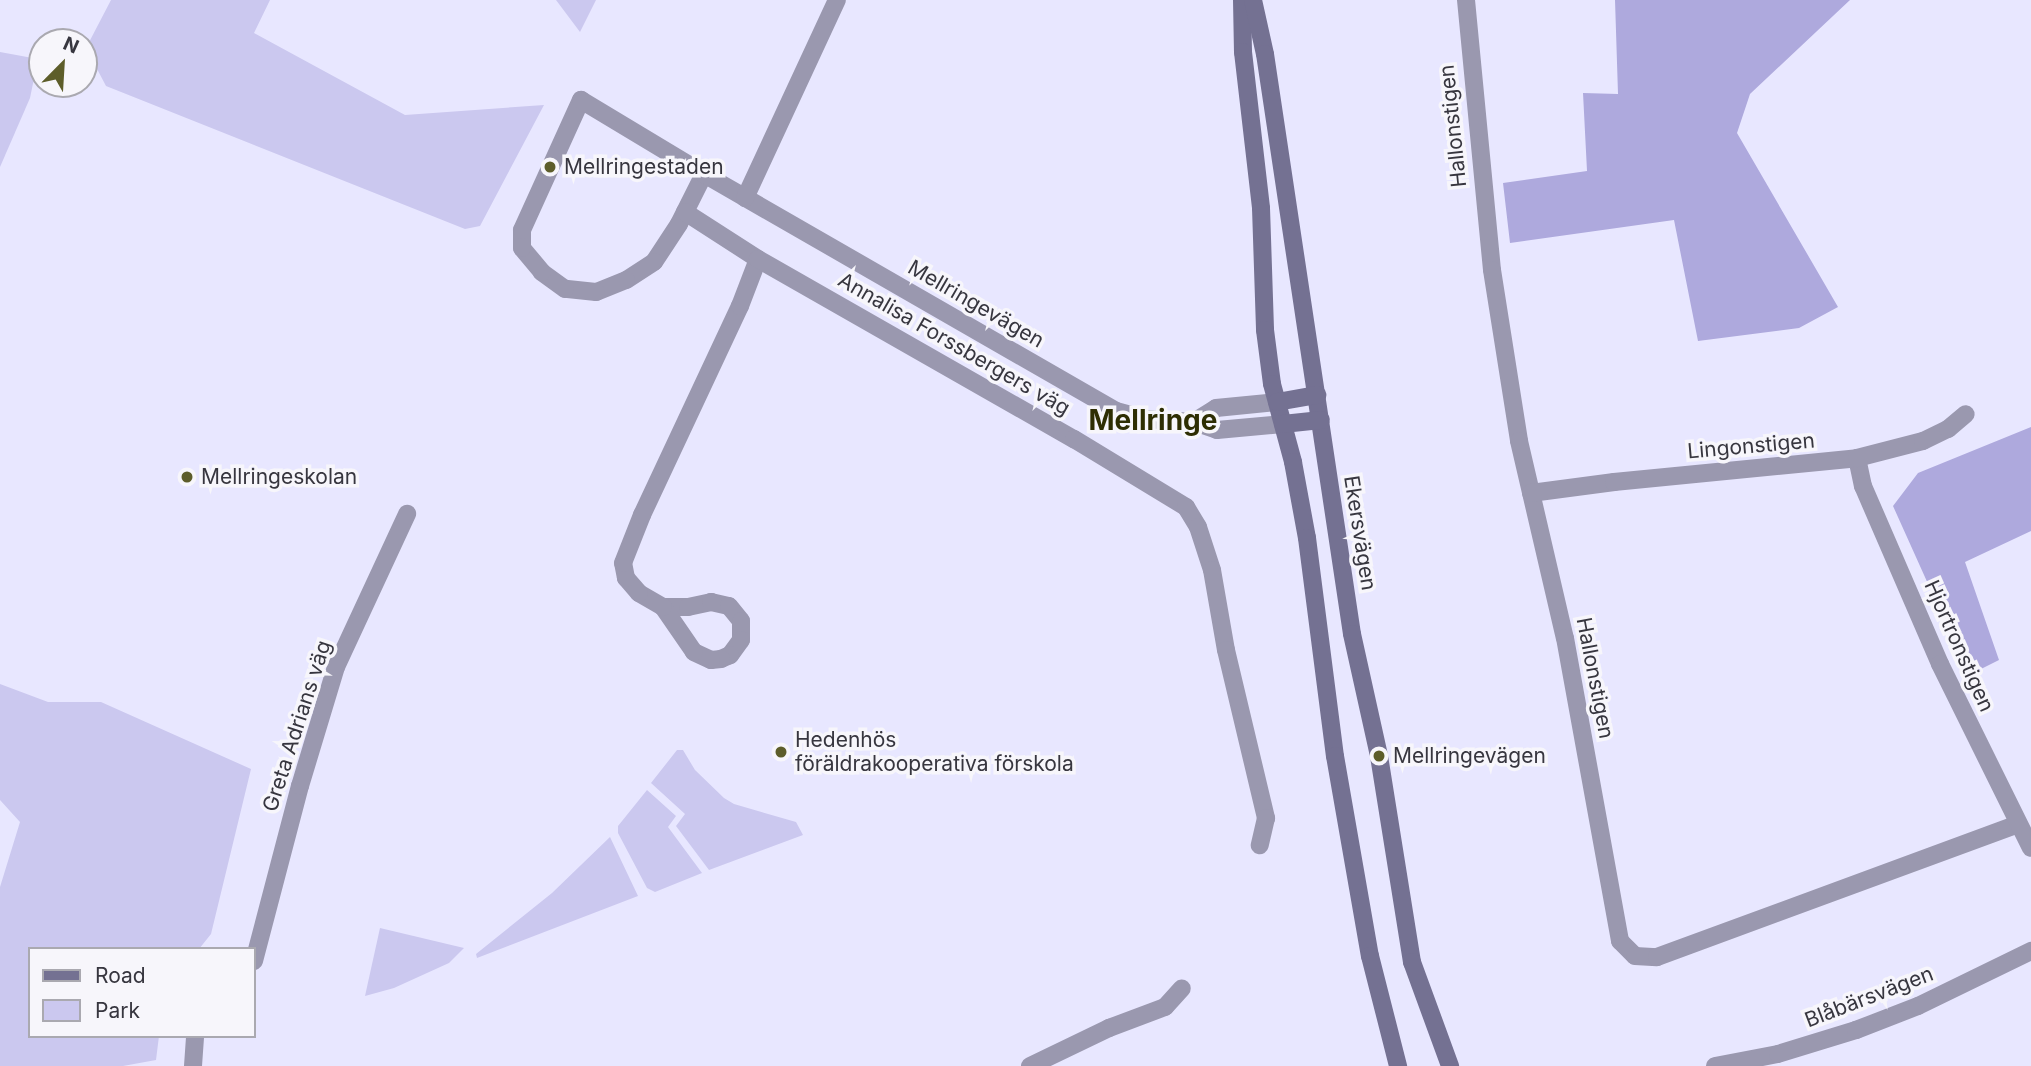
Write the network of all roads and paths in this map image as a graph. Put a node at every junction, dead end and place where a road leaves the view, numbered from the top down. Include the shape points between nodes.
1 (837, 0) edge
2 (1242, 0) edge
3 (1253, 0) edge
4 (1466, 0) edge
5 (704, 174) junction
6 (744, 198) junction
7 (685, 212) junction
8 (758, 259) junction
9 (1317, 395) junction
10 (1277, 402) junction
11 (1966, 414) dead end
12 (1321, 420) junction
13 (1194, 422) junction
14 (1283, 424) junction
15 (1857, 458) junction
16 (1531, 493) junction
17 (407, 514) dead end
18 (663, 607) dead end
19 (2018, 824) junction
20 (1260, 845) dead end
21 (2031, 848) edge
22 (2031, 951) edge
23 (256, 953) edge
24 (1182, 988) dead end
25 (195, 1038) edge
26 (193, 1066) edge
27 (1030, 1066) edge
28 (1398, 1066) edge
29 (1451, 1066) edge
30 (1715, 1066) edge

1 - 6 street
2 - 10 main road via 1243,52 1261,208 1265,330
3 - 9 main road, Ekersvägen
4 - 16 street, Hallonstigen via 1492,270
5 - 6 street, Mellringevägen
5 - 7 street, Mellringevägen
5 - 7 street, Mellringevägen via 581,100 522,230 523,248 541,272 565,289 596,292 654,262
6 - 13 street, Mellringevägen via 1116,411 1146,419
7 - 8 street, Annalisa Forssbergers väg
8 - 18 street via 624,563 626,578 639,593
8 - 20 street, Annalisa Forssbergers väg via 1186,508 1198,527 1212,570 1266,818
9 - 10 main road
9 - 12 main road, Ekersvägen
10 - 13 street, Mellringevägen via 1216,408
10 - 14 main road
11 - 15 street, Lingonstigen via 1923,441
12 - 14 main road
12 - 29 main road, Ekersvägen via 1352,634 1379,756 1412,962
13 - 14 street, Mellringevägen via 1217,430
14 - 28 main road via 1307,538 1347,833 1370,956
15 - 16 street, Lingonstigen
15 - 19 street, Hjortronstigen via 1863,486 1940,664
16 - 19 street, Hallonstigen via 1565,638 1620,941 1635,956 1657,957
17 - 23 street, Greta Adrians väg via 336,667
19 - 21 street, Hjortronstigen
22 - 30 street, Blåbärsvägen via 1918,1006 1856,1030 1778,1054
24 - 27 street via 1165,1007
25 - 26 street

